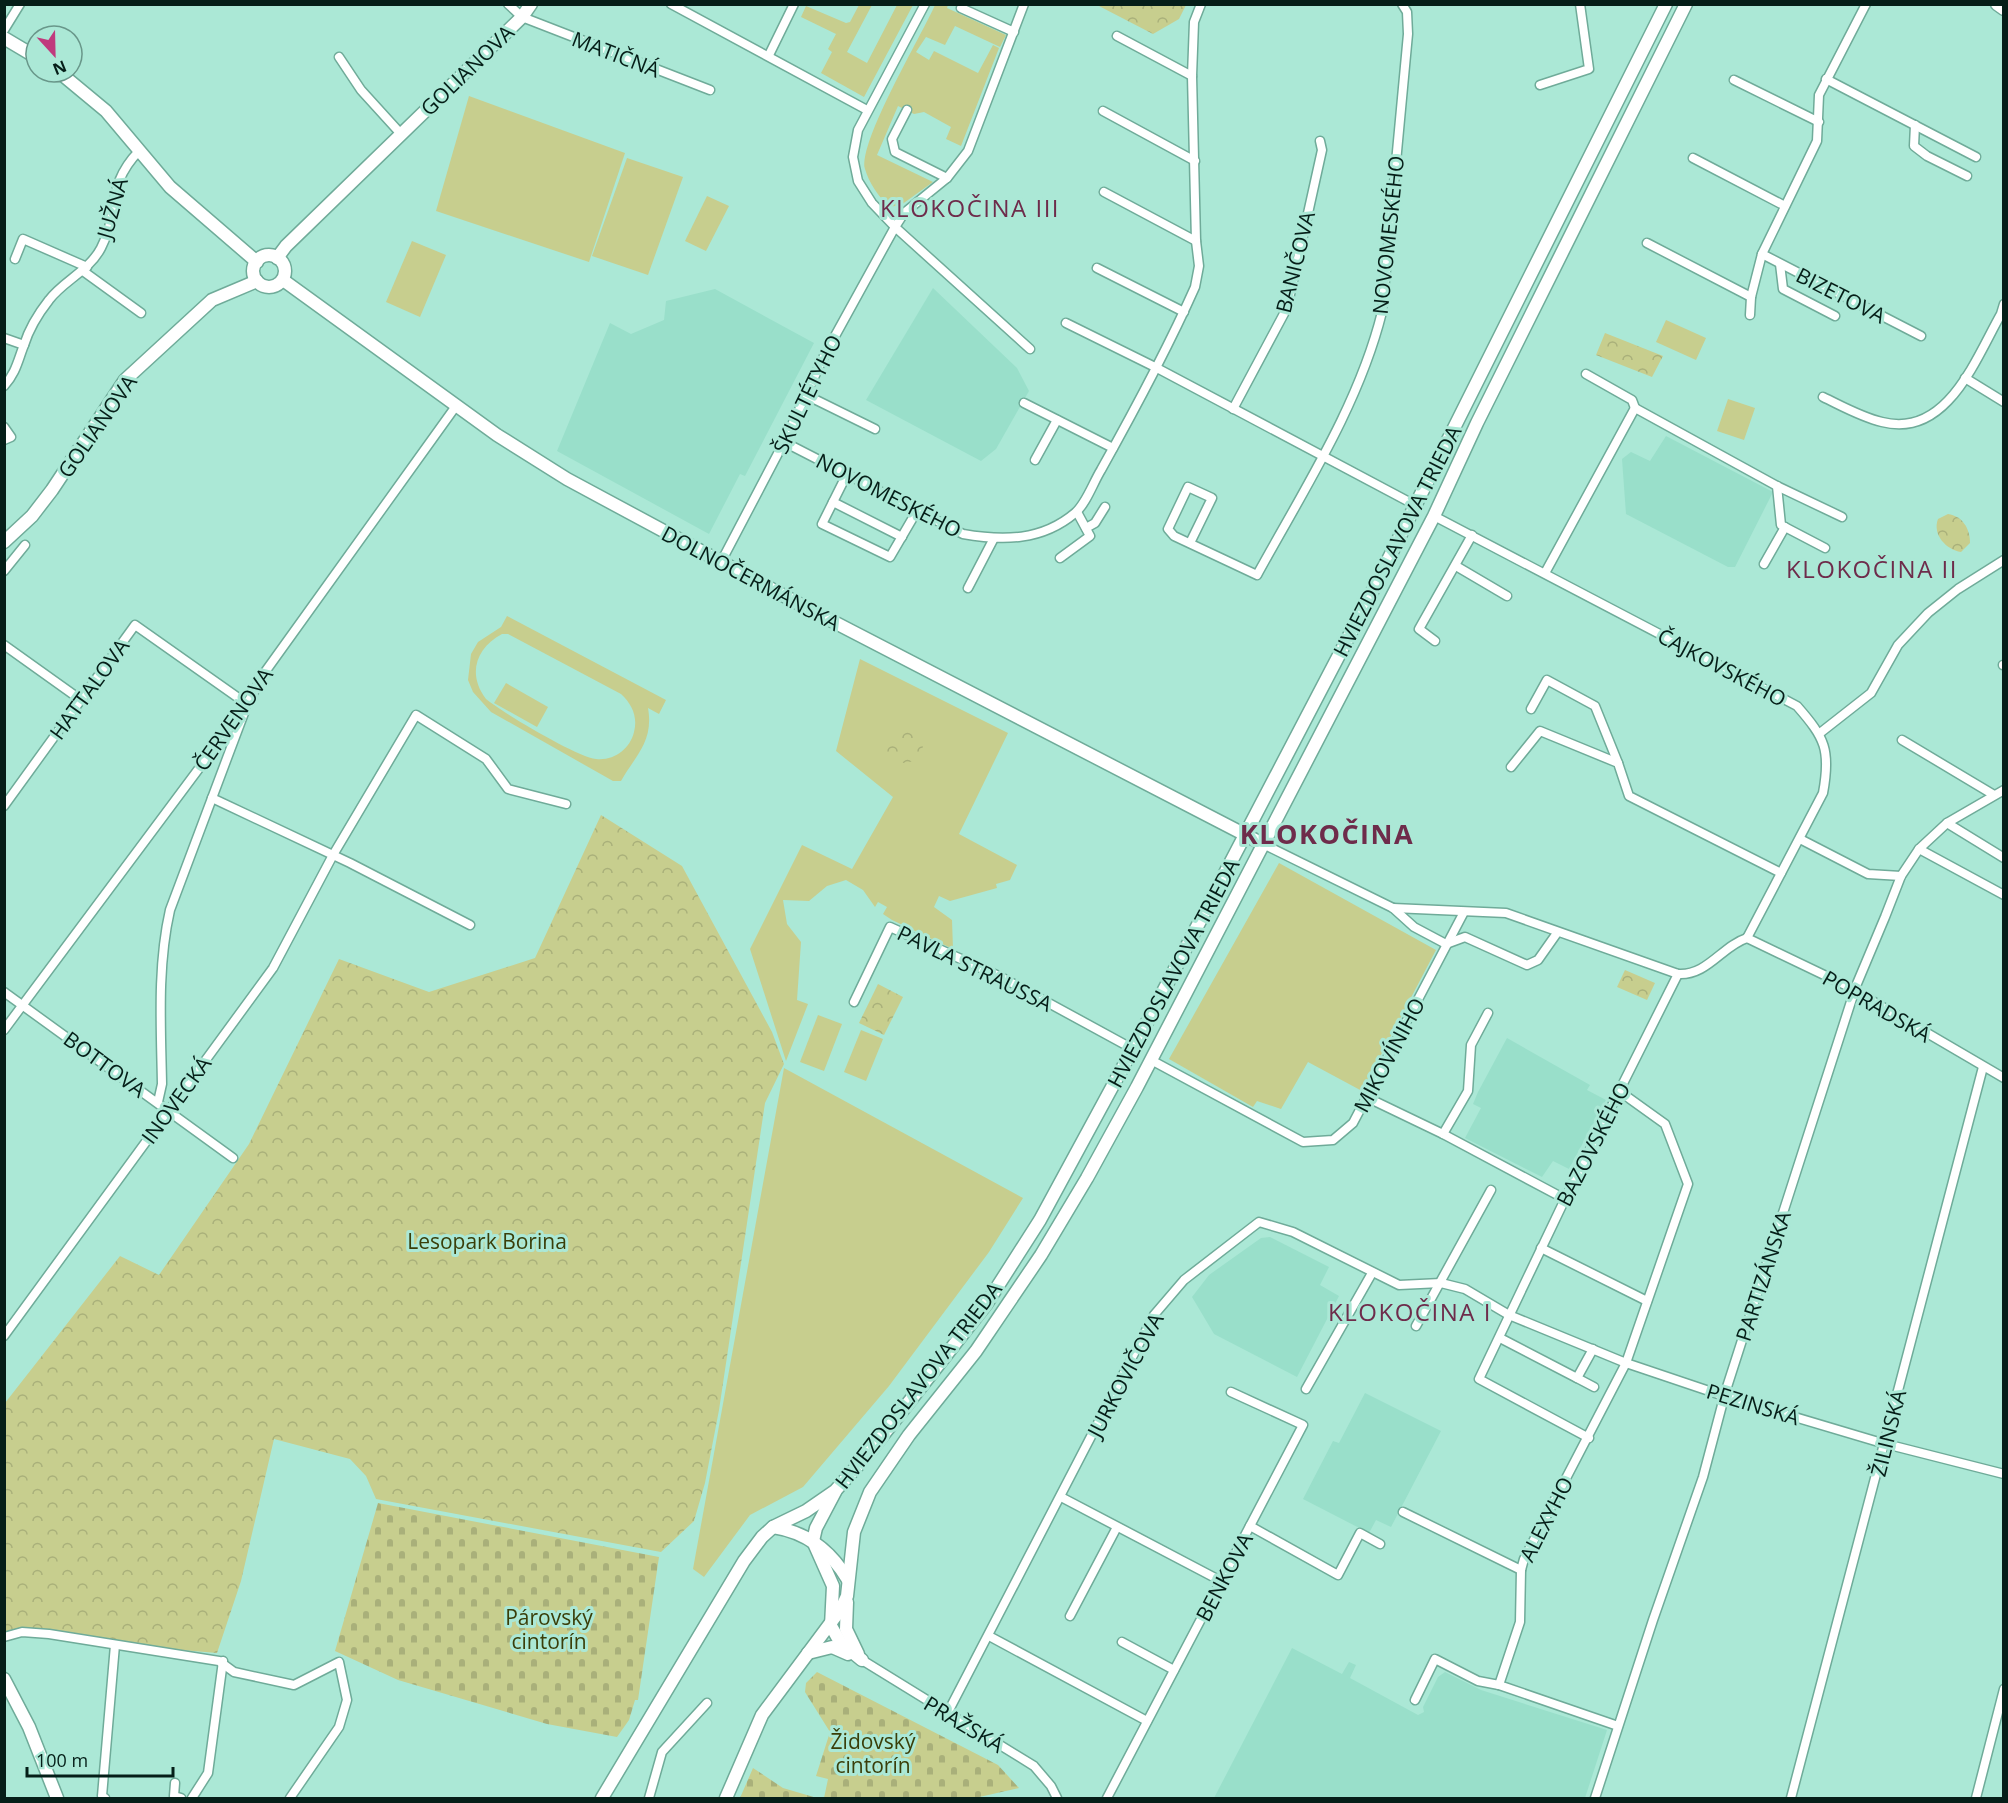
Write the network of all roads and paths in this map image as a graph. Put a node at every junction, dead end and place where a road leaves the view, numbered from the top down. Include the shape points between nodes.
1 (20, 4) edge
2 (508, 4) edge
3 (531, 4) edge
4 (671, 4) edge
5 (794, 4) edge
6 (925, 4) edge
7 (963, 4) edge
8 (1024, 4) edge
9 (1201, 4) edge
10 (1402, 4) edge
11 (1580, 4) edge
12 (1666, 4) edge
13 (1686, 4) edge
14 (1866, 4) edge
15 (1997, 4) edge
16 (2004, 9) edge
17 (522, 16) junction
18 (4, 30) edge
19 (1014, 32) junction
20 (1117, 36) dead end
21 (4, 38) edge
22 (24, 50) edge
23 (770, 55) junction
24 (339, 57) dead end
25 (1192, 76) junction
26 (1734, 80) dead end
27 (1826, 80) junction
28 (73, 84) edge
29 (1540, 85) dead end
30 (710, 90) dead end
31 (867, 110) junction
32 (907, 110) dead end
33 (1103, 111) dead end
34 (1819, 123) junction
35 (1915, 125) junction
36 (401, 134) junction
37 (1320, 141) dead end
38 (139, 151) junction
39 (1976, 157) dead end
40 (1693, 158) dead end
41 (1195, 161) junction
42 (1967, 176) dead end
43 (946, 178) junction
44 (1104, 192) dead end
45 (1785, 206) junction
46 (895, 227) junction
47 (1196, 241) junction
48 (1647, 243) dead end
49 (1761, 254) junction
50 (277, 258) junction
51 (15, 259) dead end
52 (257, 262) junction
53 (1780, 264) junction
54 (1097, 268) dead end
55 (85, 269) junction
56 (283, 280) junction
57 (257, 281) junction
58 (1751, 297) junction
59 (2004, 304) edge
60 (1184, 312) junction
61 (141, 313) dead end
62 (1750, 315) dead end
63 (2002, 315) edge
64 (1835, 316) dead end
65 (1065, 323) dead end
66 (1921, 336) dead end
67 (4, 338) edge
68 (24, 345) junction
69 (1030, 349) dead end
70 (1155, 367) junction
71 (1586, 374) dead end
72 (1965, 378) junction
73 (4, 386) edge
74 (806, 395) junction
75 (1823, 397) dead end
76 (2004, 402) edge
77 (1024, 403) dead end
78 (456, 406) junction
79 (1635, 408) junction
80 (1233, 409) junction
81 (1057, 420) junction
82 (4, 427) edge
83 (875, 429) dead end
84 (4, 440) edge
85 (784, 442) junction
86 (1113, 448) junction
87 (1322, 455) junction
88 (1035, 460) dead end
89 (847, 474) junction
90 (1777, 486) junction
91 (833, 502) junction
92 (1415, 505) junction
93 (1105, 507) dead end
94 (918, 508) junction
95 (1077, 512) junction
96 (1434, 516) junction
97 (1842, 517) dead end
98 (1785, 527) junction
99 (1086, 528) junction
100 (1472, 535) junction
101 (902, 537) junction
102 (993, 540) junction
103 (4, 542) edge
104 (1191, 543) junction
105 (25, 545) dead end
106 (1825, 548) dead end
107 (1060, 558) dead end
108 (2004, 560) edge
109 (721, 562) junction
110 (1764, 564) dead end
111 (1456, 566) junction
112 (4, 571) edge
113 (1545, 573) junction
114 (968, 588) dead end
115 (1507, 596) dead end
116 (1436, 641) dead end
117 (4, 645) edge
118 (1339, 657) junction
119 (1357, 666) junction
120 (81, 700) junction
121 (247, 704) junction
122 (1531, 709) dead end
123 (1821, 733) junction
124 (1902, 740) dead end
125 (1618, 763) junction
126 (1511, 767) dead end
127 (2004, 790) edge
128 (1994, 795) junction
129 (212, 798) junction
130 (566, 804) dead end
131 (4, 806) edge
132 (1947, 823) junction
133 (1245, 833) junction
134 (1800, 839) junction
135 (1263, 844) junction
136 (1919, 849) junction
137 (333, 855) junction
138 (2004, 858) edge
139 (1781, 873) junction
140 (1901, 876) junction
141 (2004, 895) edge
142 (1393, 908) junction
143 (1464, 912) junction
144 (470, 925) dead end
145 (1557, 933) junction
146 (1747, 938) junction
147 (1446, 944) junction
148 (1678, 974) junction
149 (4, 992) edge
150 (1855, 993) junction
151 (854, 1002) dead end
152 (22, 1005) junction
153 (1488, 1013) dead end
154 (4, 1030) edge
155 (1134, 1049) junction
156 (1151, 1060) junction
157 (1983, 1067) junction
158 (2004, 1078) edge
159 (1619, 1091) junction
160 (1366, 1097) junction
161 (158, 1102) junction
162 (168, 1109) junction
163 (1443, 1134) junction
164 (233, 1158) dead end
165 (1491, 1190) dead end
166 (1564, 1199) junction
167 (1541, 1248) junction
168 (1372, 1273) junction
169 (1441, 1283) junction
170 (1647, 1301) junction
171 (1509, 1315) junction
172 (1416, 1326) dead end
173 (4, 1336) edge
174 (1500, 1338) junction
175 (1593, 1349) junction
176 (1626, 1363) junction
177 (1577, 1378) junction
178 (1594, 1387) dead end
179 (1306, 1389) dead end
180 (1231, 1392) dead end
181 (1724, 1396) junction
182 (1589, 1438) junction
183 (1885, 1443) junction
184 (2004, 1474) edge
185 (835, 1491) junction
186 (1061, 1497) junction
187 (1403, 1512) dead end
188 (1250, 1526) junction
189 (773, 1527) junction
190 (1117, 1527) junction
191 (813, 1541) junction
192 (1380, 1544) dead end
193 (1521, 1569) junction
194 (848, 1580) junction
195 (1221, 1581) junction
196 (847, 1596) junction
197 (1070, 1616) dead end
198 (831, 1626) junction
199 (989, 1636) junction
200 (4, 1637) edge
201 (1122, 1642) dead end
202 (115, 1645) junction
203 (807, 1653) junction
204 (862, 1660) junction
205 (223, 1661) junction
206 (1174, 1670) junction
207 (4, 1679) edge
208 (1499, 1685) junction
209 (2004, 1689) edge
210 (1415, 1700) dead end
211 (707, 1704) dead end
212 (947, 1714) junction
213 (1148, 1721) junction
214 (1618, 1726) junction
215 (176, 1783) dead end
216 (57, 1798) edge
217 (105, 1798) edge
218 (181, 1798) edge
219 (192, 1798) edge
220 (290, 1798) edge
221 (602, 1798) edge
222 (649, 1798) edge
223 (726, 1798) edge
224 (1057, 1798) edge
225 (1107, 1798) edge
226 (1594, 1798) edge
227 (1791, 1798) edge
228 (1976, 1798) edge

1 - 18 street
2 - 17 street, MATIČNÁ
3 - 17 street, GOLIANOVA
4 - 23 street
5 - 23 street
6 - 31 street
7 - 19 street via 961,8
8 - 19 street, ŠKULTÉTYHO
9 - 25 street via 1194,22
10 - 87 street, NOVOMESKÉHO via 1407,12 1408,34 1382,312 1372,351
11 - 29 street via 1589,69
12 - 92 street, HVIEZDOSLAVOVA TRIEDA
13 - 96 street, HVIEZDOSLAVOVA TRIEDA
14 - 27 street
15 - 16 street
17 - 30 street, MATIČNÁ
17 - 36 street, GOLIANOVA
19 - 43 street, ŠKULTÉTYHO via 968,151
20 - 25 street
21 - 22 street
23 - 31 street
24 - 36 street, GOLIANOVA via 361,90
25 - 41 street
26 - 34 street
27 - 34 street via 1819,95
27 - 35 street
28 - 38 street via 106,111
31 - 46 street via 854,144 855,169 864,192
32 - 43 street via 892,139 895,152
33 - 41 street
34 - 45 street via 1817,141
35 - 39 street
35 - 42 street via 1914,146
36 - 50 street, GOLIANOVA
37 - 80 street, BANIČOVA via 1322,150 1287,308
38 - 52 street via 170,187
38 - 55 street, JUŽNÁ via 126,164 114,189 101,248
40 - 45 street
41 - 47 street
43 - 46 street, ŠKULTÉTYHO via 904,213
44 - 47 street
45 - 49 street
46 - 69 street
46 - 74 street, ŠKULTÉTYHO
47 - 60 street via 1199,266
48 - 58 street
49 - 53 street, BIZETOVA
49 - 58 street
50 - 52 street via 266,256
50 - 56 street via 285,267
51 - 55 street, JUŽNÁ via 23,239
52 - 57 street
53 - 64 street via 1783,289
53 - 66 street, BIZETOVA
54 - 60 street
55 - 61 street, JUŽNÁ
55 - 68 street, JUŽNÁ via 51,298
56 - 57 street via 271,287
56 - 78 street, DOLNOČERMÁNSKA
57 - 103 street, GOLIANOVA via 212,300 125,380 52,490
58 - 62 street
59 - 63 street
60 - 70 street
63 - 72 street
65 - 70 street
67 - 68 street
68 - 73 street, JUŽNÁ via 18,365
70 - 80 street
70 - 86 street
71 - 79 street via 1632,400
72 - 75 street via 1950,401 1932,415 1907,423 1876,421
72 - 76 street
74 - 83 street
74 - 85 street, ŠKULTÉTYHO
77 - 81 street
78 - 109 street, DOLNOČERMÁNSKA via 567,479
78 - 121 street, ČERVENOVA via 265,672
79 - 90 street
79 - 113 street
80 - 87 street
81 - 86 street
81 - 88 street
82 - 84 street via 11,437
85 - 89 street, NOVOMESKÉHO
85 - 109 street, ŠKULTÉTYHO
86 - 95 street
87 - 92 street
87 - 104 street, NOVOMESKÉHO via 1257,574
89 - 91 street
89 - 94 street, NOVOMESKÉHO
90 - 97 street
90 - 98 street via 1781,525
91 - 101 street
91 - 101 street via 822,524 890,557
92 - 96 street
92 - 118 street, HVIEZDOSLAVOVA TRIEDA
93 - 99 street via 1095,523
94 - 101 street
94 - 102 street, NOVOMESKÉHO via 963,534
95 - 99 street
95 - 102 street, NOVOMESKÉHO via 1021,539
96 - 100 street, ČAJKOVSKÉHO
96 - 119 street, HVIEZDOSLAVOVA TRIEDA
98 - 106 street
98 - 110 street
99 - 107 street via 1090,536
100 - 111 street
100 - 113 street, ČAJKOVSKÉHO
102 - 114 street
104 - 104 street via 1168,529 1188,487 1212,498
105 - 112 street
108 - 123 street via 1928,613 1898,645 1871,693
109 - 133 street, DOLNOČERMÁNSKA
111 - 115 street
111 - 116 street via 1419,629
113 - 123 street, ČAJKOVSKÉHO via 1797,706
117 - 120 street
118 - 119 street
118 - 133 street, HVIEZDOSLAVOVA TRIEDA
119 - 135 street, HVIEZDOSLAVOVA TRIEDA
120 - 121 street, HATTALOVA via 135,625
120 - 131 street, HATTALOVA
121 - 129 street
121 - 152 street, ČERVENOVA
122 - 125 street via 1547,680 1595,706
123 - 134 street, ČAJKOVSKÉHO via 1828,766 1823,793
124 - 128 street
125 - 126 street via 1540,731
125 - 139 street via 1629,796
127 - 128 street, PARTIZÁNSKA
128 - 132 street, PARTIZÁNSKA
129 - 137 street
129 - 161 street via 166,928 162,965 162,1084
130 - 137 street, INOVECKÁ via 508,789 486,759 416,715
132 - 136 street, PARTIZÁNSKA
132 - 138 street
133 - 135 street, DOLNOČERMÁNSKA
133 - 155 street, HVIEZDOSLAVOVA TRIEDA
134 - 139 street, ČAJKOVSKÉHO
134 - 140 street via 1868,874
135 - 142 street
135 - 156 street, HVIEZDOSLAVOVA TRIEDA
136 - 140 street, PARTIZÁNSKA
136 - 141 street
137 - 144 street
137 - 162 street, INOVECKÁ via 273,968
139 - 146 street, ČAJKOVSKÉHO
140 - 150 street, PARTIZÁNSKA
142 - 143 street
142 - 147 street via 1414,927
143 - 145 street via 1506,914
143 - 147 street, MIKOVÍNIHO
145 - 147 street via 1538,960 1527,965 1465,937
145 - 148 street
146 - 148 street via 1730,945 1699,970
146 - 150 street, POPRADSKÁ via 1821,972
147 - 160 street, MIKOVÍNIHO
148 - 159 street, BAZOVSKÉHO
149 - 152 street, BOTTOVA
150 - 157 street, POPRADSKÁ
150 - 181 street, PARTIZÁNSKA
151 - 155 street, PAVLA STRAUSSA via 890,927 1001,977
152 - 154 street, ČERVENOVA
152 - 161 street, BOTTOVA
153 - 163 street via 1471,1045 1468,1091
155 - 156 street
155 - 185 street, HVIEZDOSLAVOVA TRIEDA via 1054,1197 987,1303
156 - 160 street, MIKOVÍNIHO via 1303,1142 1333,1140 1353,1123
156 - 194 street, HVIEZDOSLAVOVA TRIEDA via 1041,1255 976,1351 909,1435 870,1492 854,1532
157 - 158 street, POPRADSKÁ
157 - 183 street, ŽILINSKÁ
159 - 166 street, BAZOVSKÉHO
159 - 170 street, ALEXYHO via 1665,1124 1688,1184
160 - 163 street
161 - 162 street, BOTTOVA
162 - 164 street, BOTTOVA
162 - 173 street, INOVECKÁ
163 - 166 street
165 - 169 street
166 - 167 street, BAZOVSKÉHO
167 - 170 street
167 - 171 street, BAZOVSKÉHO
168 - 169 street, JURKOVIČOVA via 1399,1285
168 - 179 street
168 - 186 street, JURKOVIČOVA via 1293,1232 1259,1222 1250,1228 1184,1280 1154,1315
169 - 171 street, JURKOVIČOVA via 1465,1289
169 - 172 street
170 - 176 street, ALEXYHO
171 - 174 street, BAZOVSKÉHO
171 - 175 street, PEZINSKÁ
174 - 177 street
174 - 182 street, BAZOVSKÉHO via 1479,1379
175 - 176 street, PEZINSKÁ
175 - 177 street
176 - 181 street, PEZINSKÁ
176 - 182 street, ALEXYHO
177 - 178 street
180 - 188 street, BENKOVA via 1303,1425
181 - 183 street, PEZINSKÁ
181 - 214 street, PARTIZÁNSKA via 1704,1477
182 - 193 street, ALEXYHO
183 - 184 street, PEZINSKÁ
183 - 227 street, ŽILINSKÁ
185 - 189 street, HVIEZDOSLAVOVA TRIEDA via 807,1511
185 - 191 street
186 - 190 street
186 - 199 street, JURKOVIČOVA
187 - 193 street
188 - 192 street via 1338,1575 1360,1533
188 - 195 street, BENKOVA
189 - 191 street via 792,1530
189 - 221 street, HVIEZDOSLAVOVA TRIEDA via 744,1562
190 - 195 street
190 - 197 street
191 - 194 street via 839,1565
191 - 198 street via 833,1586
193 - 208 street, ALEXYHO via 1520,1622
194 - 196 street, HVIEZDOSLAVOVA TRIEDA
195 - 206 street, BENKOVA
196 - 198 street, HVIEZDOSLAVOVA TRIEDA
196 - 204 street via 846,1629
198 - 203 street, HVIEZDOSLAVOVA TRIEDA
198 - 204 street via 840,1642
199 - 212 street, JURKOVIČOVA
199 - 213 street
200 - 202 street via 22,1632
201 - 206 street
202 - 205 street
202 - 217 street via 102,1796
203 - 204 street via 832,1647
203 - 223 street, HVIEZDOSLAVOVA TRIEDA via 762,1715
204 - 212 street, PRAŽSKÁ
205 - 219 street via 208,1773
205 - 220 street via 234,1672 294,1685 339,1662 347,1700 339,1727
206 - 213 street, BENKOVA
207 - 216 street
208 - 210 street via 1478,1680 1435,1659
208 - 214 street
209 - 228 street
211 - 222 street via 662,1752
212 - 224 street, PRAŽSKÁ via 1034,1766
213 - 225 street, BENKOVA
214 - 226 street, PARTIZÁNSKA
215 - 218 street via 174,1796

